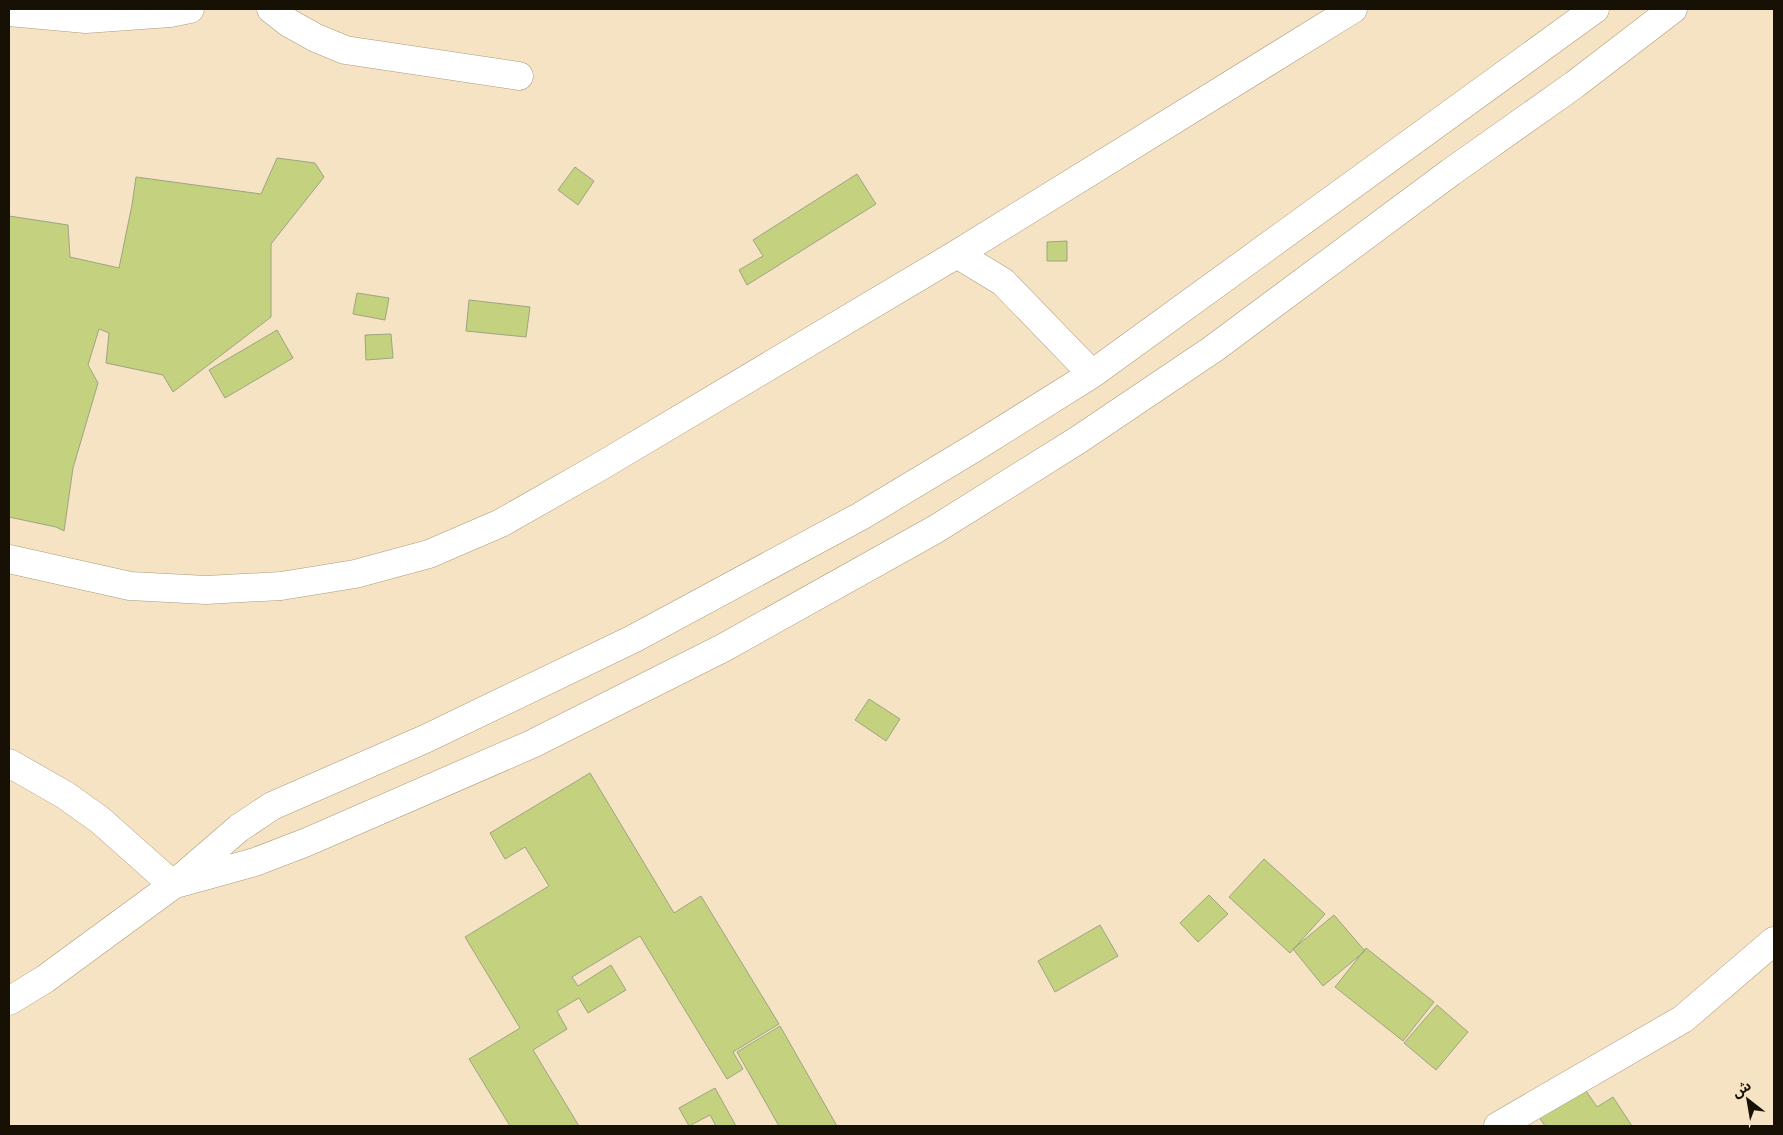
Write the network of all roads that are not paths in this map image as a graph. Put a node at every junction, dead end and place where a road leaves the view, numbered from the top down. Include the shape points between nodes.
1 (190, 9) edge
2 (271, 9) edge
3 (1353, 9) edge
4 (1595, 9) edge
5 (1673, 9) edge
6 (9, 12) edge
7 (519, 76) dead end
8 (957, 254) junction
9 (1092, 374) junction
10 (9, 560) edge
11 (9, 764) edge
12 (172, 885) junction
13 (1774, 941) edge
14 (9, 1002) edge
15 (1498, 1126) edge

1 - 6 street via 86,19
2 - 7 street via 316,38 345,50
3 - 8 street
4 - 9 street
5 - 12 street via 1213,349 1078,440 936,529 723,648 532,744 307,842 255,862
8 - 9 street via 1003,282
8 - 10 street via 518,514 428,554 356,574 281,586 206,590 130,586
9 - 12 street via 861,516 633,639 425,739 272,806 239,828
11 - 12 street via 65,795 100,820
12 - 14 street
13 - 15 street via 1683,1019

